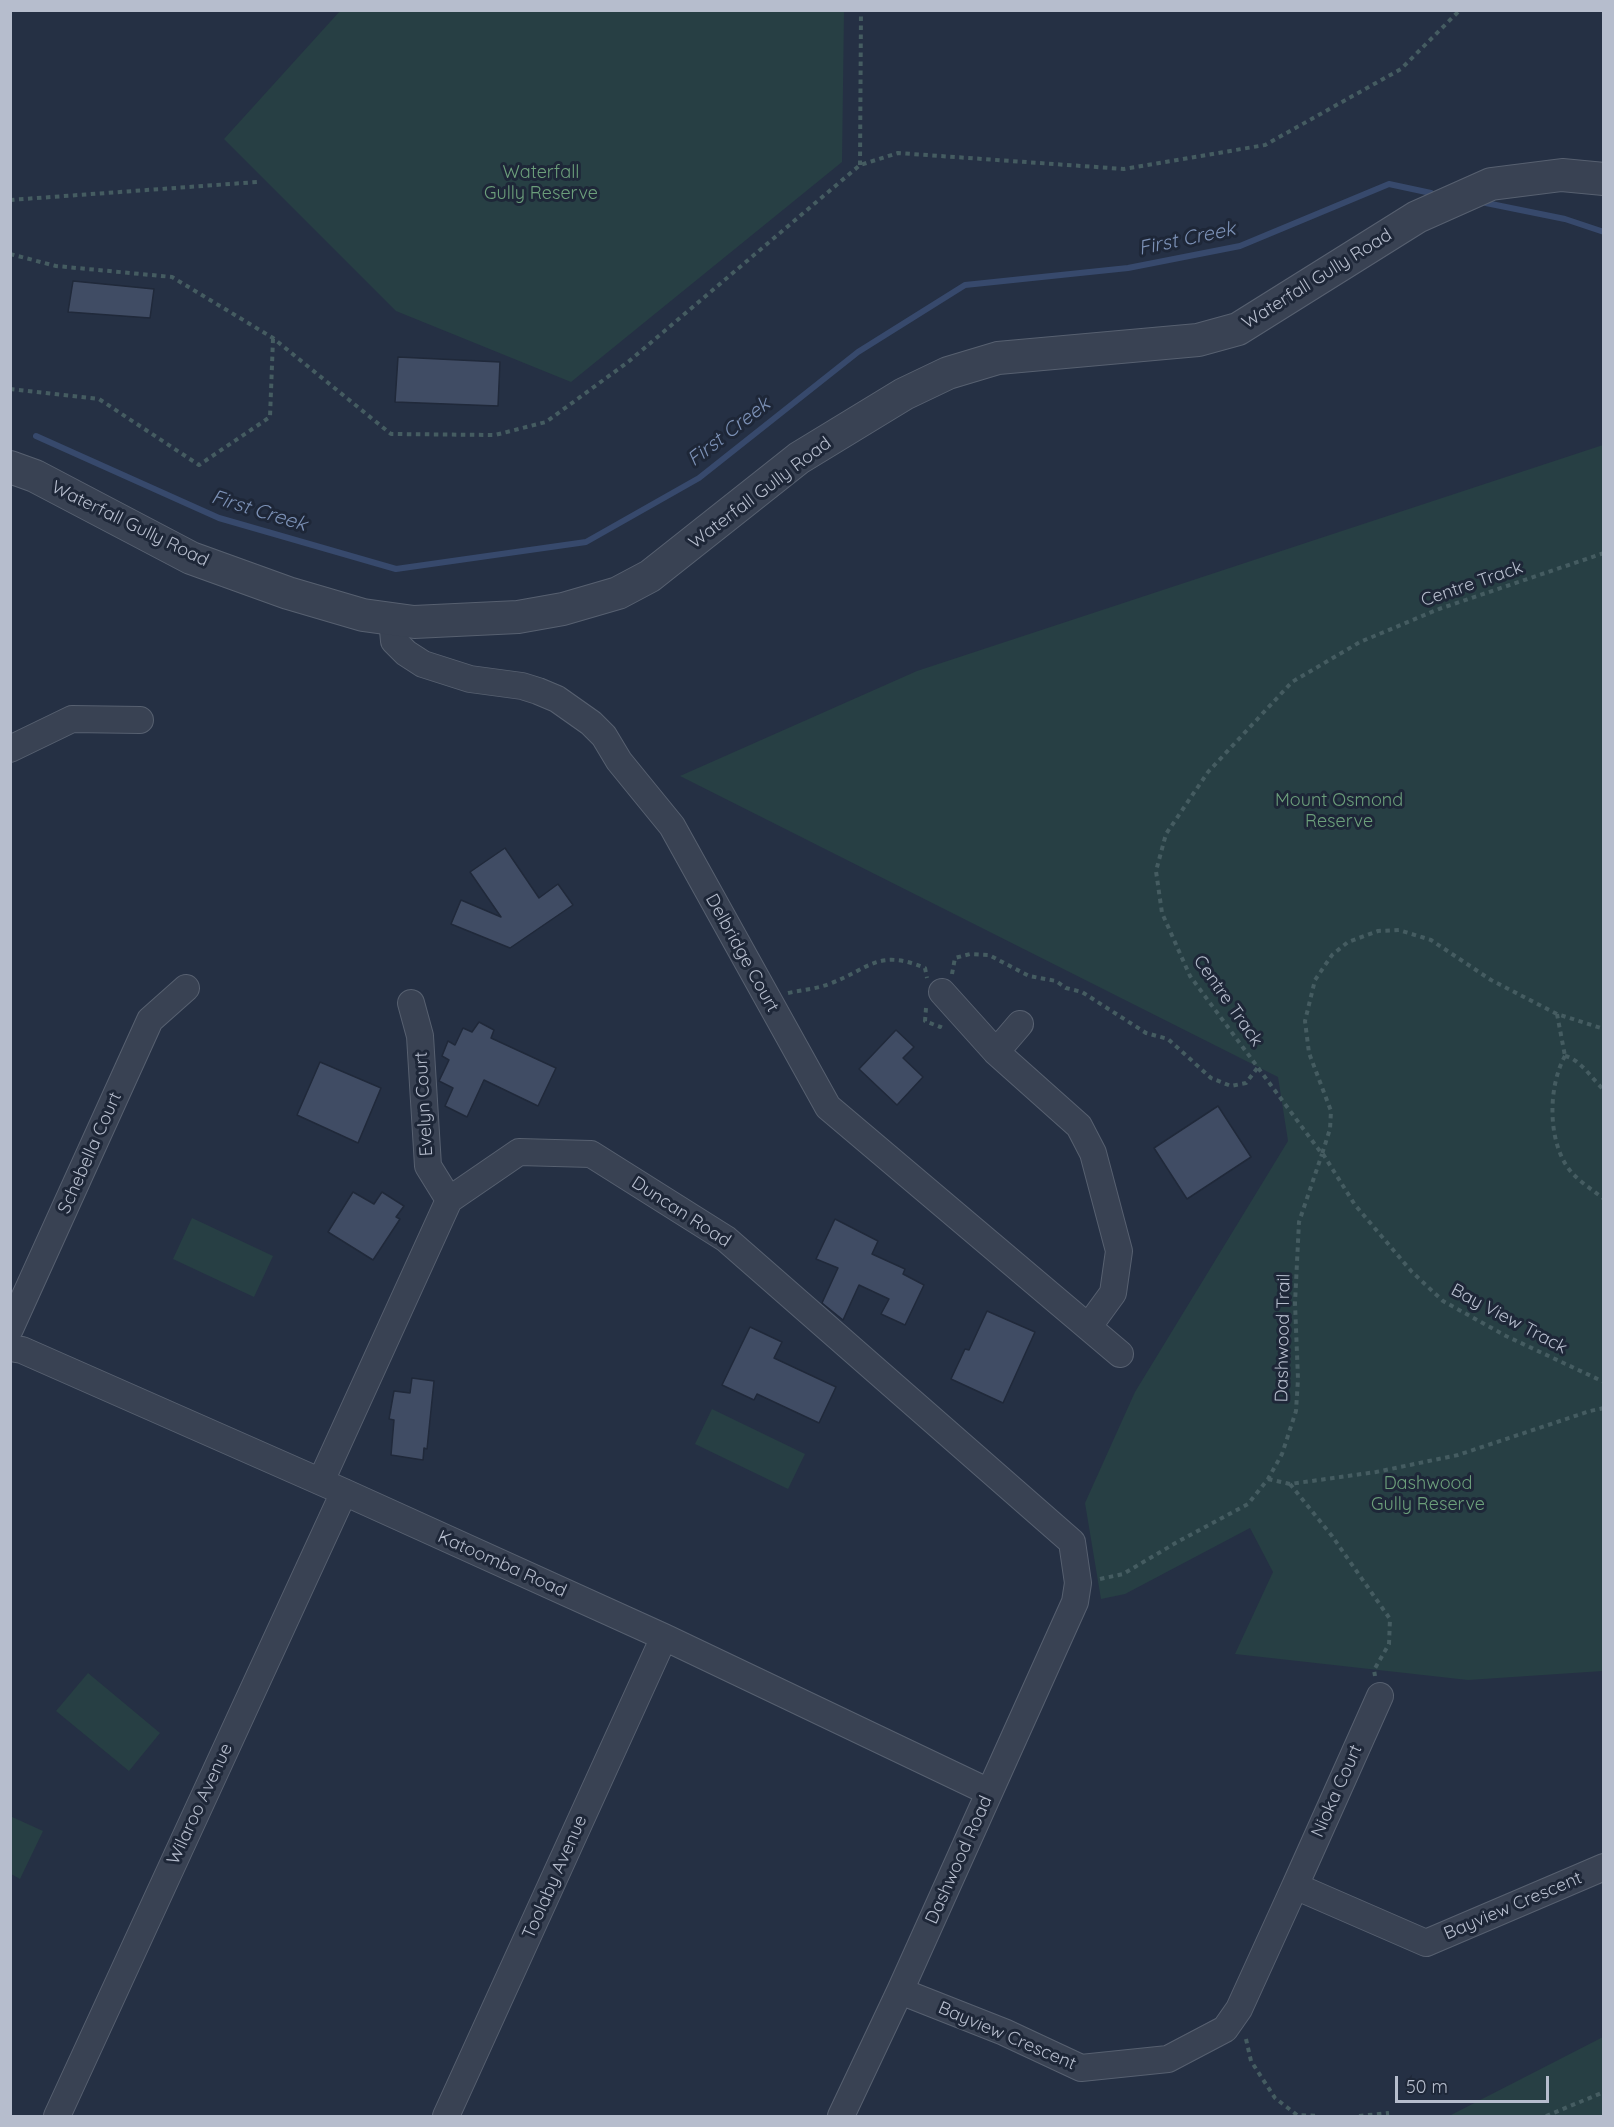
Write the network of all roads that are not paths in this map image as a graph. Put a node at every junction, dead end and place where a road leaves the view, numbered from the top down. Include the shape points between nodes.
1 (1604, 179) edge
2 (23, 472) edge
3 (392, 619) junction
4 (140, 720) dead end
5 (10, 749) edge
6 (186, 988) dead end
7 (935, 993) road end
8 (411, 1004) dead end
9 (1020, 1024) dead end
10 (996, 1052) junction
11 (449, 1200) junction
12 (1089, 1326) junction
13 (10, 1329) edge
14 (10, 1348) edge
15 (1120, 1353) dead end
16 (332, 1486) junction
17 (1076, 1593) joint
18 (664, 1637) junction
19 (1380, 1696) road end
20 (989, 1792) junction
21 (1604, 1867) edge
22 (1295, 1886) junction
23 (900, 1991) junction
24 (57, 2116) edge
25 (446, 2116) edge
26 (841, 2116) edge

1 - 3 street, Waterfall Gully Road via 1562,175 1491,184 1417,217 1238,329 1198,340 998,358 948,373 904,394 799,458 650,576 618,592 563,609 518,617 414,622
2 - 3 street, Waterfall Gully Road via 191,558 288,593 363,615
3 - 12 street, Delbridge Court via 394,641 423,664 470,679 538,691 557,699 604,736 672,826 828,1107
4 - 5 street via 72,719
6 - 13 street, Schebella Court via 150,1020
7 - 10 street
8 - 11 street, Evelyn Court via 420,1036 428,1166
9 - 10 street
10 - 12 street via 1079,1126 1093,1153 1119,1251 1113,1293
11 - 16 street
11 - 17 street, Duncan Road via 519,1152 591,1154 726,1239 1072,1542
12 - 15 street, Delbridge Court
14 - 16 street, Katoomba Road
16 - 18 street, Katoomba Road
16 - 24 street, Wilaroo Avenue
17 - 20 street, Dashwood Road
18 - 20 street, Katoomba Road
18 - 25 street, Toolaby Avenue
19 - 22 street, Nioka Court
20 - 23 street, Dashwood Road
21 - 22 street, Bayview Crescent via 1426,1944
22 - 23 street, Bayview Crescent via 1239,2009 1225,2029 1168,2059 1081,2068
23 - 26 street, Dashwood Road

